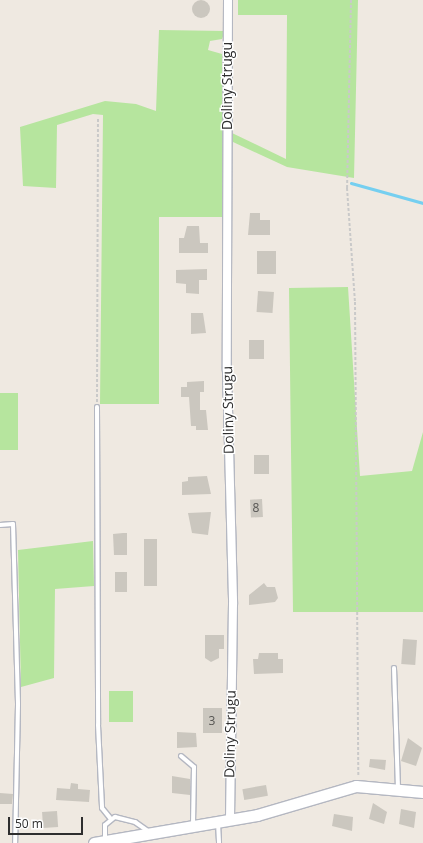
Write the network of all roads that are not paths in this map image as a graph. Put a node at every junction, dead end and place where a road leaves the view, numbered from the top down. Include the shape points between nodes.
1 (228, 0) edge
2 (97, 407) road end
3 (0, 525) edge
4 (394, 668) dead end
5 (182, 756) dead end
6 (398, 788) junction
7 (423, 792) edge
8 (110, 819) junction
9 (224, 822) junction
10 (193, 827) junction
11 (152, 834) junction
12 (100, 842) edge
13 (16, 843) edge
14 (219, 843) edge

1 - 9 street, Doliny Strugu via 227,370 233,604
2 - 8 lane via 99,732 102,808
3 - 13 lane via 12,524 18,705
4 - 6 lane
5 - 10 lane via 194,767
6 - 7 street
6 - 9 street via 358,786
8 - 11 lane via 124,817
8 - 12 lane via 105,825
9 - 10 street
9 - 14 lane
10 - 11 street
11 - 12 street

